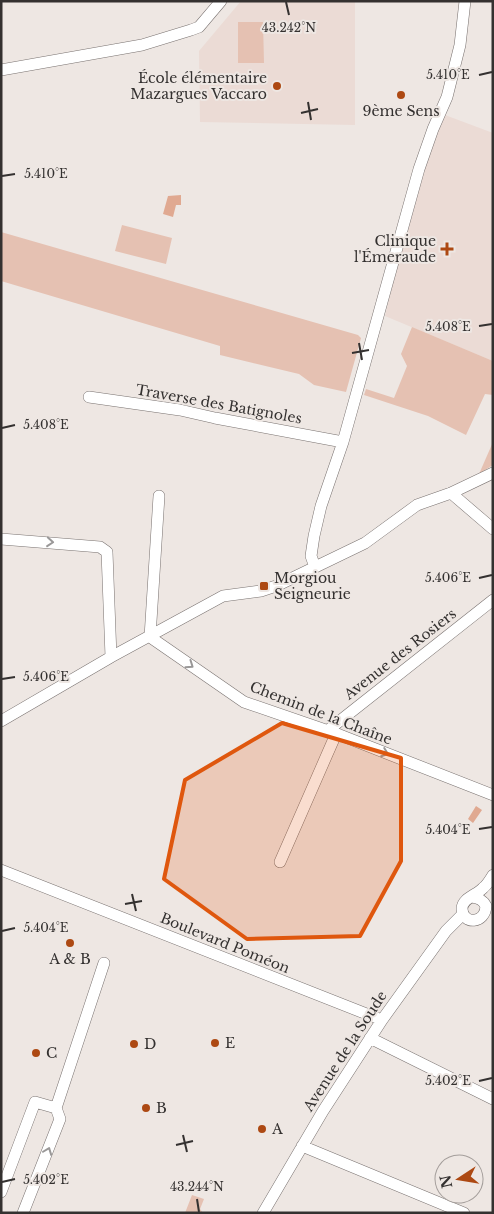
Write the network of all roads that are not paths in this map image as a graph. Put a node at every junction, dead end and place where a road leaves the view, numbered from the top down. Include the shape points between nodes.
1 (221, 1) edge
2 (465, 1) edge
3 (1, 70) edge
4 (89, 397) dead end
5 (343, 442) junction
6 (493, 473) edge
7 (451, 493) junction
8 (159, 496) dead end
9 (493, 529) edge
10 (1, 539) edge
11 (315, 567) junction
12 (493, 600) edge
13 (150, 637) junction
14 (111, 657) junction
15 (1, 722) edge
16 (331, 733) junction
17 (493, 795) edge
18 (280, 862) dead end
19 (1, 870) edge
20 (493, 876) edge
21 (484, 887) junction
22 (472, 897) junction
23 (484, 901) junction
24 (464, 914) junction
25 (488, 919) edge
26 (104, 963) dead end
27 (382, 1020) junction
28 (370, 1038) junction
29 (493, 1099) edge
30 (56, 1108) junction
31 (302, 1146) junction
32 (1, 1192) edge
33 (23, 1213) edge
34 (263, 1213) edge
35 (464, 1213) edge

1 - 3 street via 199,27 142,45
2 - 5 street via 460,44 447,97 419,169
4 - 5 street, Traverse des Batignoles via 180,410
5 - 11 street via 314,536 311,556
6 - 7 street
7 - 9 street
7 - 11 street via 417,505 365,543
8 - 13 street
10 -> 14 street via 100,546 107,552
11 - 13 street via 268,589 223,596
12 - 16 street, Avenue des Rosiers
13 - 14 street
13 -> 16 street, Chemin de la Chaîne via 244,702
14 - 15 street
16 -> 17 street, Chemin de la Chaîne
16 - 18 street
19 - 27 street, Boulevard Poméon
20 - 21 street
21 - 22 street
21 - 23 street
22 - 23 street
22 - 24 street via 462,906
23 - 25 street
24 - 25 street via 473,921
24 - 27 street, Avenue de la Soude via 450,926
26 - 30 street
27 - 28 street, Avenue de la Soude
28 - 29 street
28 - 31 street, Avenue de la Soude
30 - 32 street via 35,1102
33 -> 30 street via 60,1119
31 - 34 street, Avenue de la Soude
31 - 35 street

